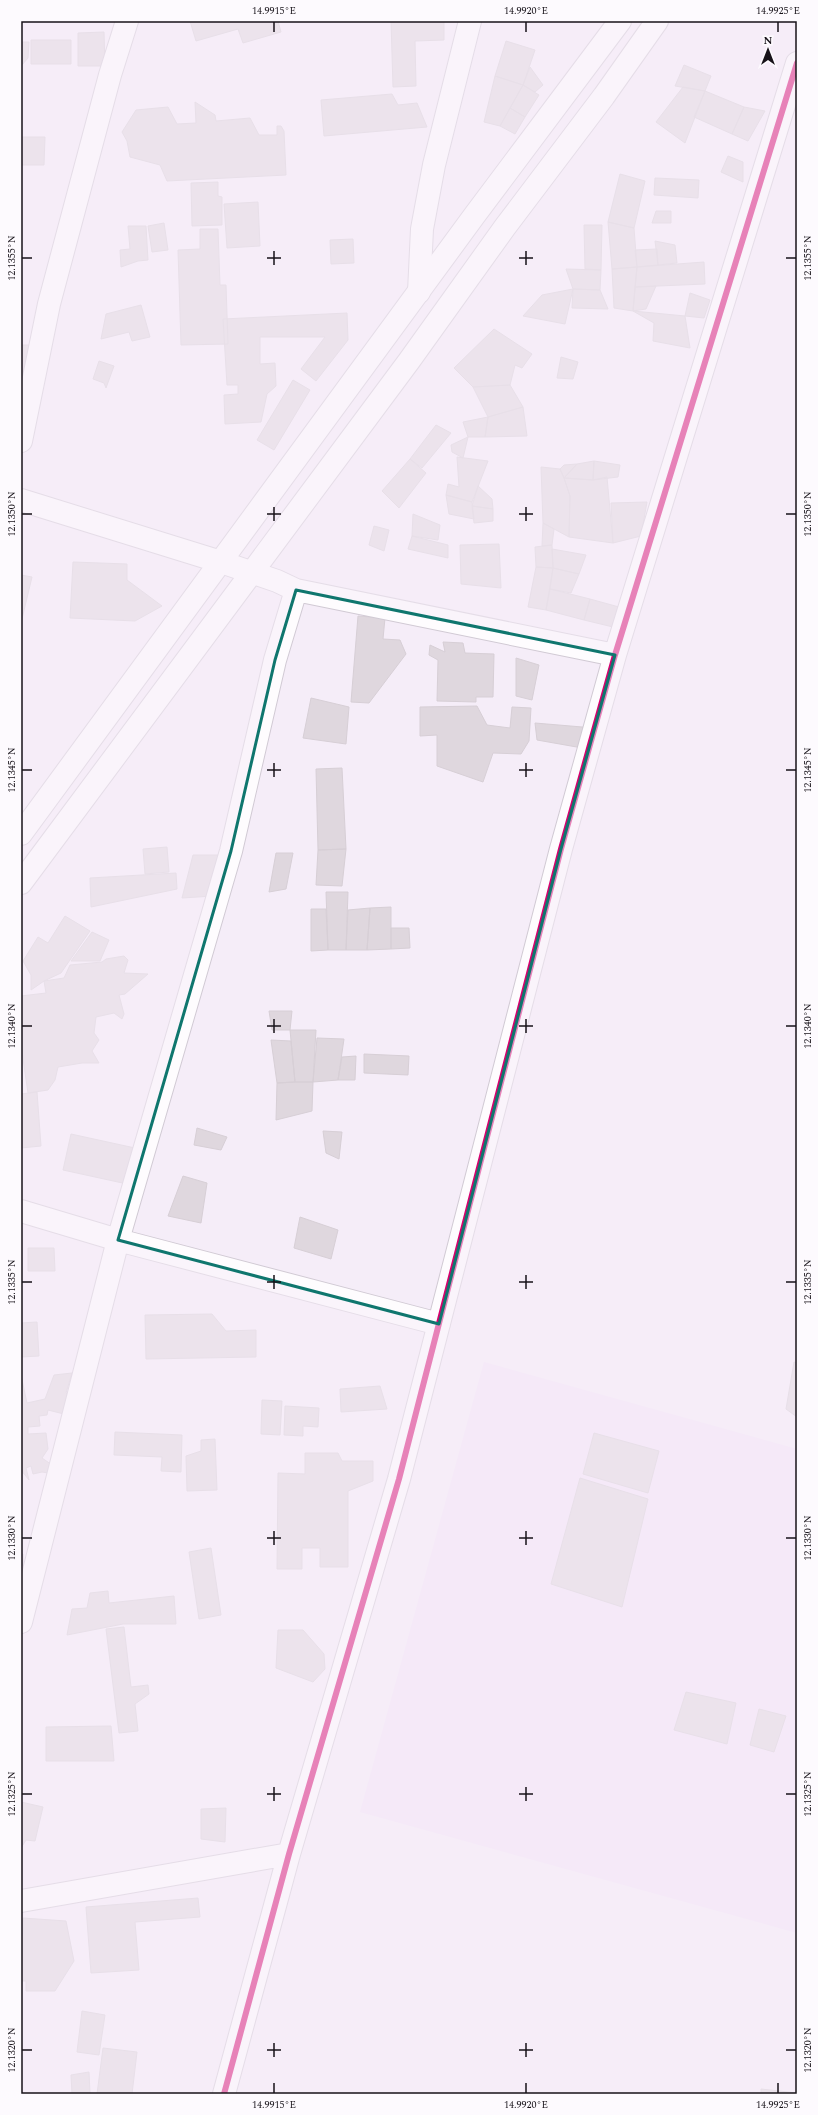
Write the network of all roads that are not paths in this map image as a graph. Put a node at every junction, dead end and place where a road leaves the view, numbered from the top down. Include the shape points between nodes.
1 (127, 21) edge
2 (470, 21) edge
3 (620, 21) edge
4 (657, 21) edge
5 (797, 63) edge
6 (419, 292) junction
7 (21, 441) edge
8 (21, 500) edge
9 (221, 562) junction
10 (251, 573) junction
11 (296, 590) junction
12 (615, 655) junction
13 (21, 834) edge
14 (21, 883) edge
15 (21, 1210) edge
16 (118, 1240) junction
17 (439, 1324) junction
18 (21, 1622) edge
19 (289, 1854) junction
20 (21, 1901) edge
21 (224, 2094) edge

1 - 7 street via 49,304
2 - 6 street via 434,165 422,229
3 - 6 street
4 - 10 street
5 - 12 street
6 - 9 street
8 - 9 street
9 - 10 street
9 - 13 street
10 - 11 street
10 - 14 street
11 - 12 street
11 - 16 street via 275,660 231,851
12 - 17 street via 561,849
15 - 16 street
16 - 17 street
16 - 18 street
17 - 19 street via 399,1480
19 - 20 street
19 - 21 street

